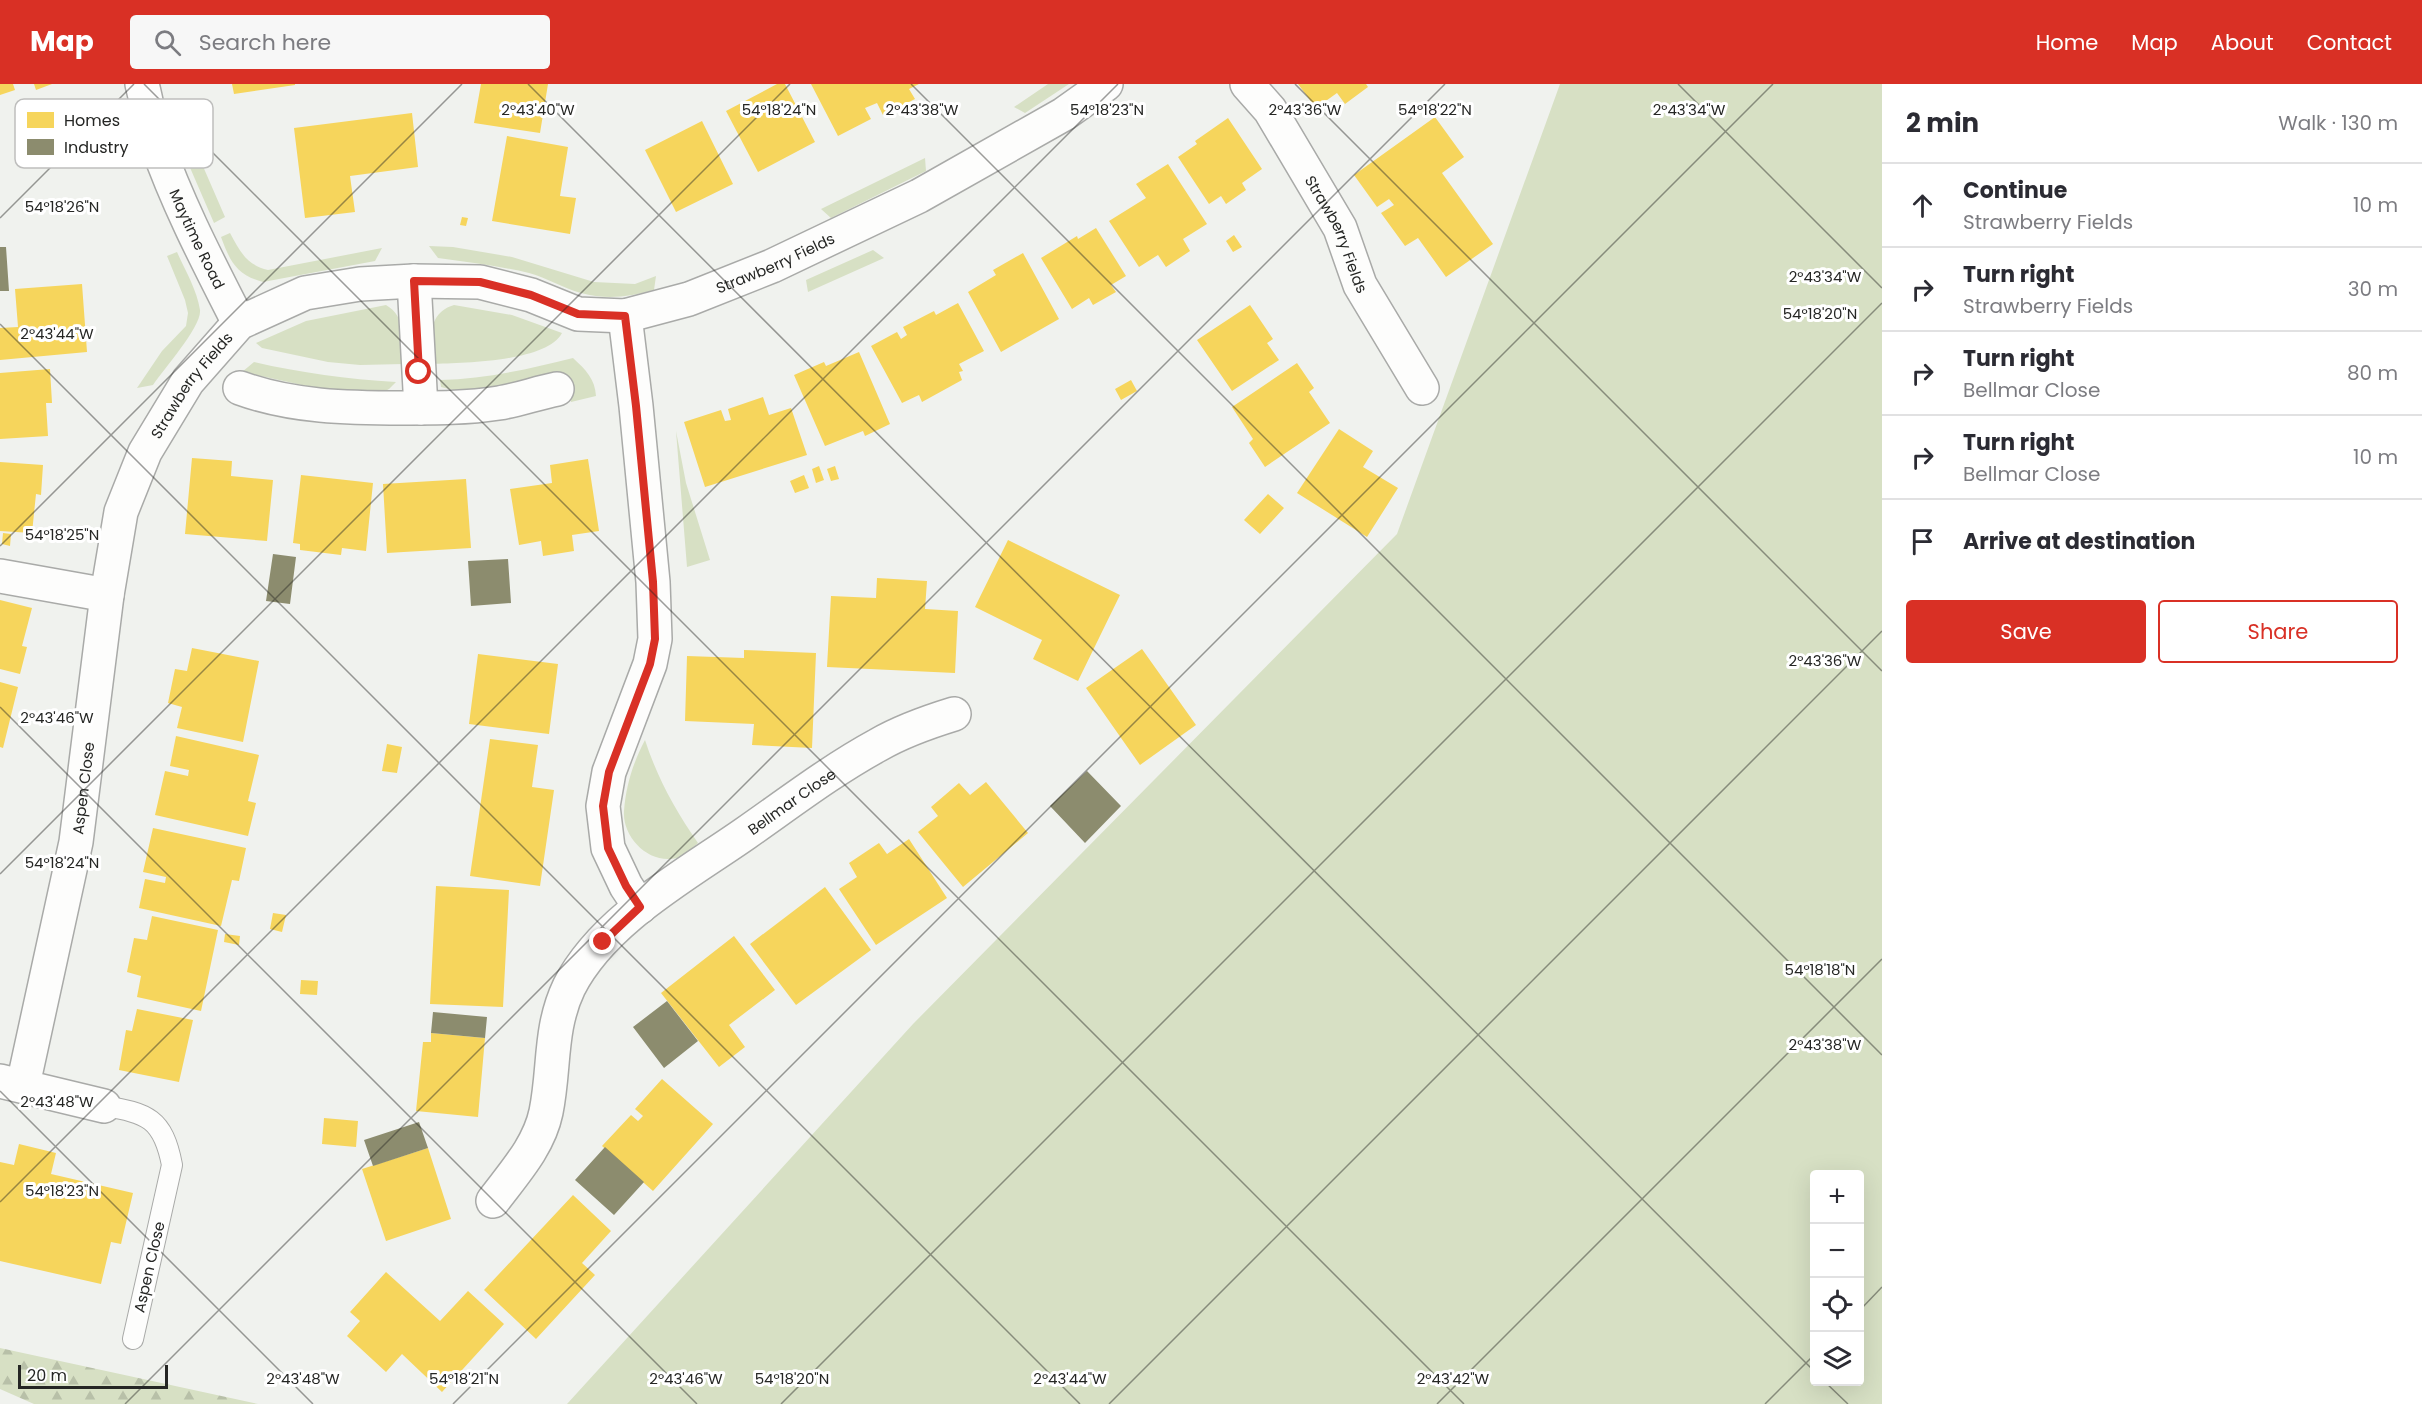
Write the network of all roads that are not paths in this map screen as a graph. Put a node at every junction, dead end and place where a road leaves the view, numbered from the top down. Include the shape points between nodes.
1 (142, 84) edge
2 (1106, 84) edge
3 (1247, 84) edge
4 (145, 99) edge
5 (166, 168) edge
6 (414, 281) junction
7 (625, 316) junction
8 (239, 323) junction
9 (240, 388) dead end
10 (1422, 388) dead end
11 (556, 389) dead end
12 (421, 408) junction
13 (145, 452) joint
14 (0, 576) edge
15 (107, 595) junction
16 (954, 714) dead end
17 (640, 907) junction
18 (11, 1083) edge
19 (104, 1106) joint
20 (493, 1201) dead end
21 (132, 1339) dead end

1 - 4 street, Maytime Road
2 - 7 street, Strawberry Fields via 1064,114 920,196 772,266 689,299
3 - 10 street, Strawberry Fields via 1270,110 1341,228 1360,285
5 - 8 street, Maytime Road
6 - 7 street, Strawberry Fields via 480,282 531,295 578,314
6 - 8 street, Strawberry Fields via 305,293
6 - 12 street
7 - 17 street via 653,582 655,639 650,664 609,772 603,806 608,848
8 - 13 street, Strawberry Fields via 188,381
9 - 12 street via 273,399 313,405
11 - 12 street via 500,403
13 - 15 street, Aspen Close via 121,512
14 - 15 street
15 - 18 street, Aspen Close via 76,842
16 - 17 street, Bellmar Close via 919,725 878,745
17 - 20 street, Bellmar Close via 586,960 569,988 554,1034 541,1129 530,1152
18 - 19 street, Aspen Close
19 - 21 lane, Aspen Close via 147,1117 160,1129 169,1146 172,1165

